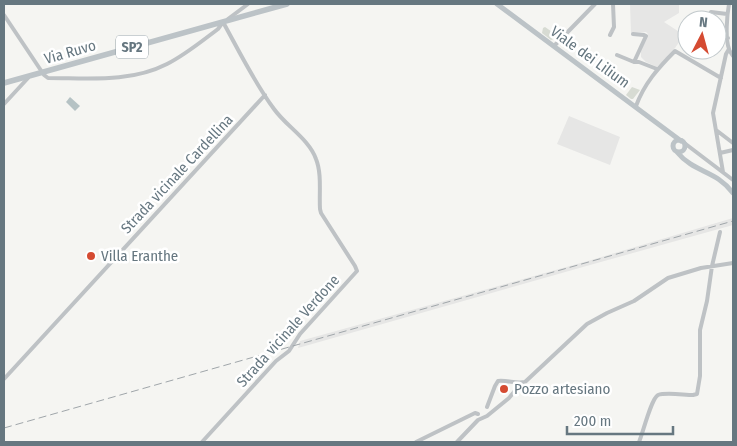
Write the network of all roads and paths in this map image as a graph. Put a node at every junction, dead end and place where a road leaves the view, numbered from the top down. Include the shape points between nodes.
1 (248, 4) edge
2 (287, 4) edge
3 (497, 4) edge
4 (595, 4) edge
5 (613, 4) edge
6 (727, 14) edge
7 (4, 15) edge
8 (224, 22) junction
9 (633, 34) dead end
10 (610, 35) dead end
11 (728, 38) joint
12 (554, 46) junction
13 (729, 49) junction
14 (617, 55) dead end
15 (733, 56) edge
16 (634, 62) junction
17 (657, 69) junction
18 (42, 72) junction
19 (29, 76) junction
20 (721, 78) junction
21 (4, 83) edge
22 (265, 96) junction
23 (4, 104) edge
24 (636, 106) junction
25 (716, 130) junction
26 (668, 131) junction
27 (682, 142) junction
28 (674, 143) junction
29 (733, 143) edge
30 (684, 149) junction
31 (733, 150) edge
32 (677, 152) junction
33 (720, 153) junction
34 (699, 154) junction
35 (688, 164) junction
36 (723, 172) junction
37 (733, 180) edge
38 (733, 193) edge
39 (720, 232) dead end
40 (733, 263) edge
41 (712, 266) junction
42 (4, 379) edge
43 (519, 383) junction
44 (487, 408) junction
45 (491, 412) junction
46 (478, 414) junction
47 (482, 418) junction
48 (202, 442) edge
49 (416, 442) edge
50 (457, 442) edge
51 (638, 442) edge

1 - 8 street
2 - 8 main road, Via Ruvo / SP2
3 - 12 main road, Viale dei Lilium
4 - 12 street
5 - 10 street via 614,26
6 - 11 street
7 - 18 street
8 - 18 main road, Via Ruvo / SP2
8 - 18 street via 173,61 152,70 112,79 48,78
8 - 22 street, Strada vicinale Verdone
9 - 16 street via 646,36
11 - 13 street
12 - 24 main road, Viale dei Lilium
13 - 15 street
13 - 20 street
14 - 16 street
16 - 17 street
17 - 20 street via 675,51
17 - 24 street
18 - 19 main road, Via Ruvo / SP2
19 - 21 main road, Via Ruvo / SP2
19 - 23 street
20 - 25 street via 713,114
22 - 42 street, Strada vicinale Cardellina
22 - 48 street, Strada vicinale Verdone via 278,115 311,149 319,170 321,213 357,271 300,334 289,351
24 - 26 main road, Viale dei Lilium
25 - 29 street
25 - 33 street
26 - 27 main road, Viale dei Lilium
26 - 28 main road, Viale dei Lilium
27 - 28 main road
27 - 30 main road
27 - 34 street
28 - 32 main road, Viale dei Lilium via 673,148
30 - 32 main road
30 - 34 street
30 - 35 main road
31 - 33 street
32 - 35 main road, Viale dei Lilium
33 - 36 street
34 - 36 street
35 - 38 main road, Viale dei Lilium via 718,178
36 - 37 street
39 - 41 street
40 - 41 street
41 - 43 street via 668,278 634,301 587,324 525,382
41 - 51 street via 700,330 697,394 664,394 654,398
43 - 44 street via 498,381
43 - 45 street via 509,398
44 - 45 street
44 - 46 street
45 - 47 street
46 - 47 street
46 - 49 street
47 - 50 street

